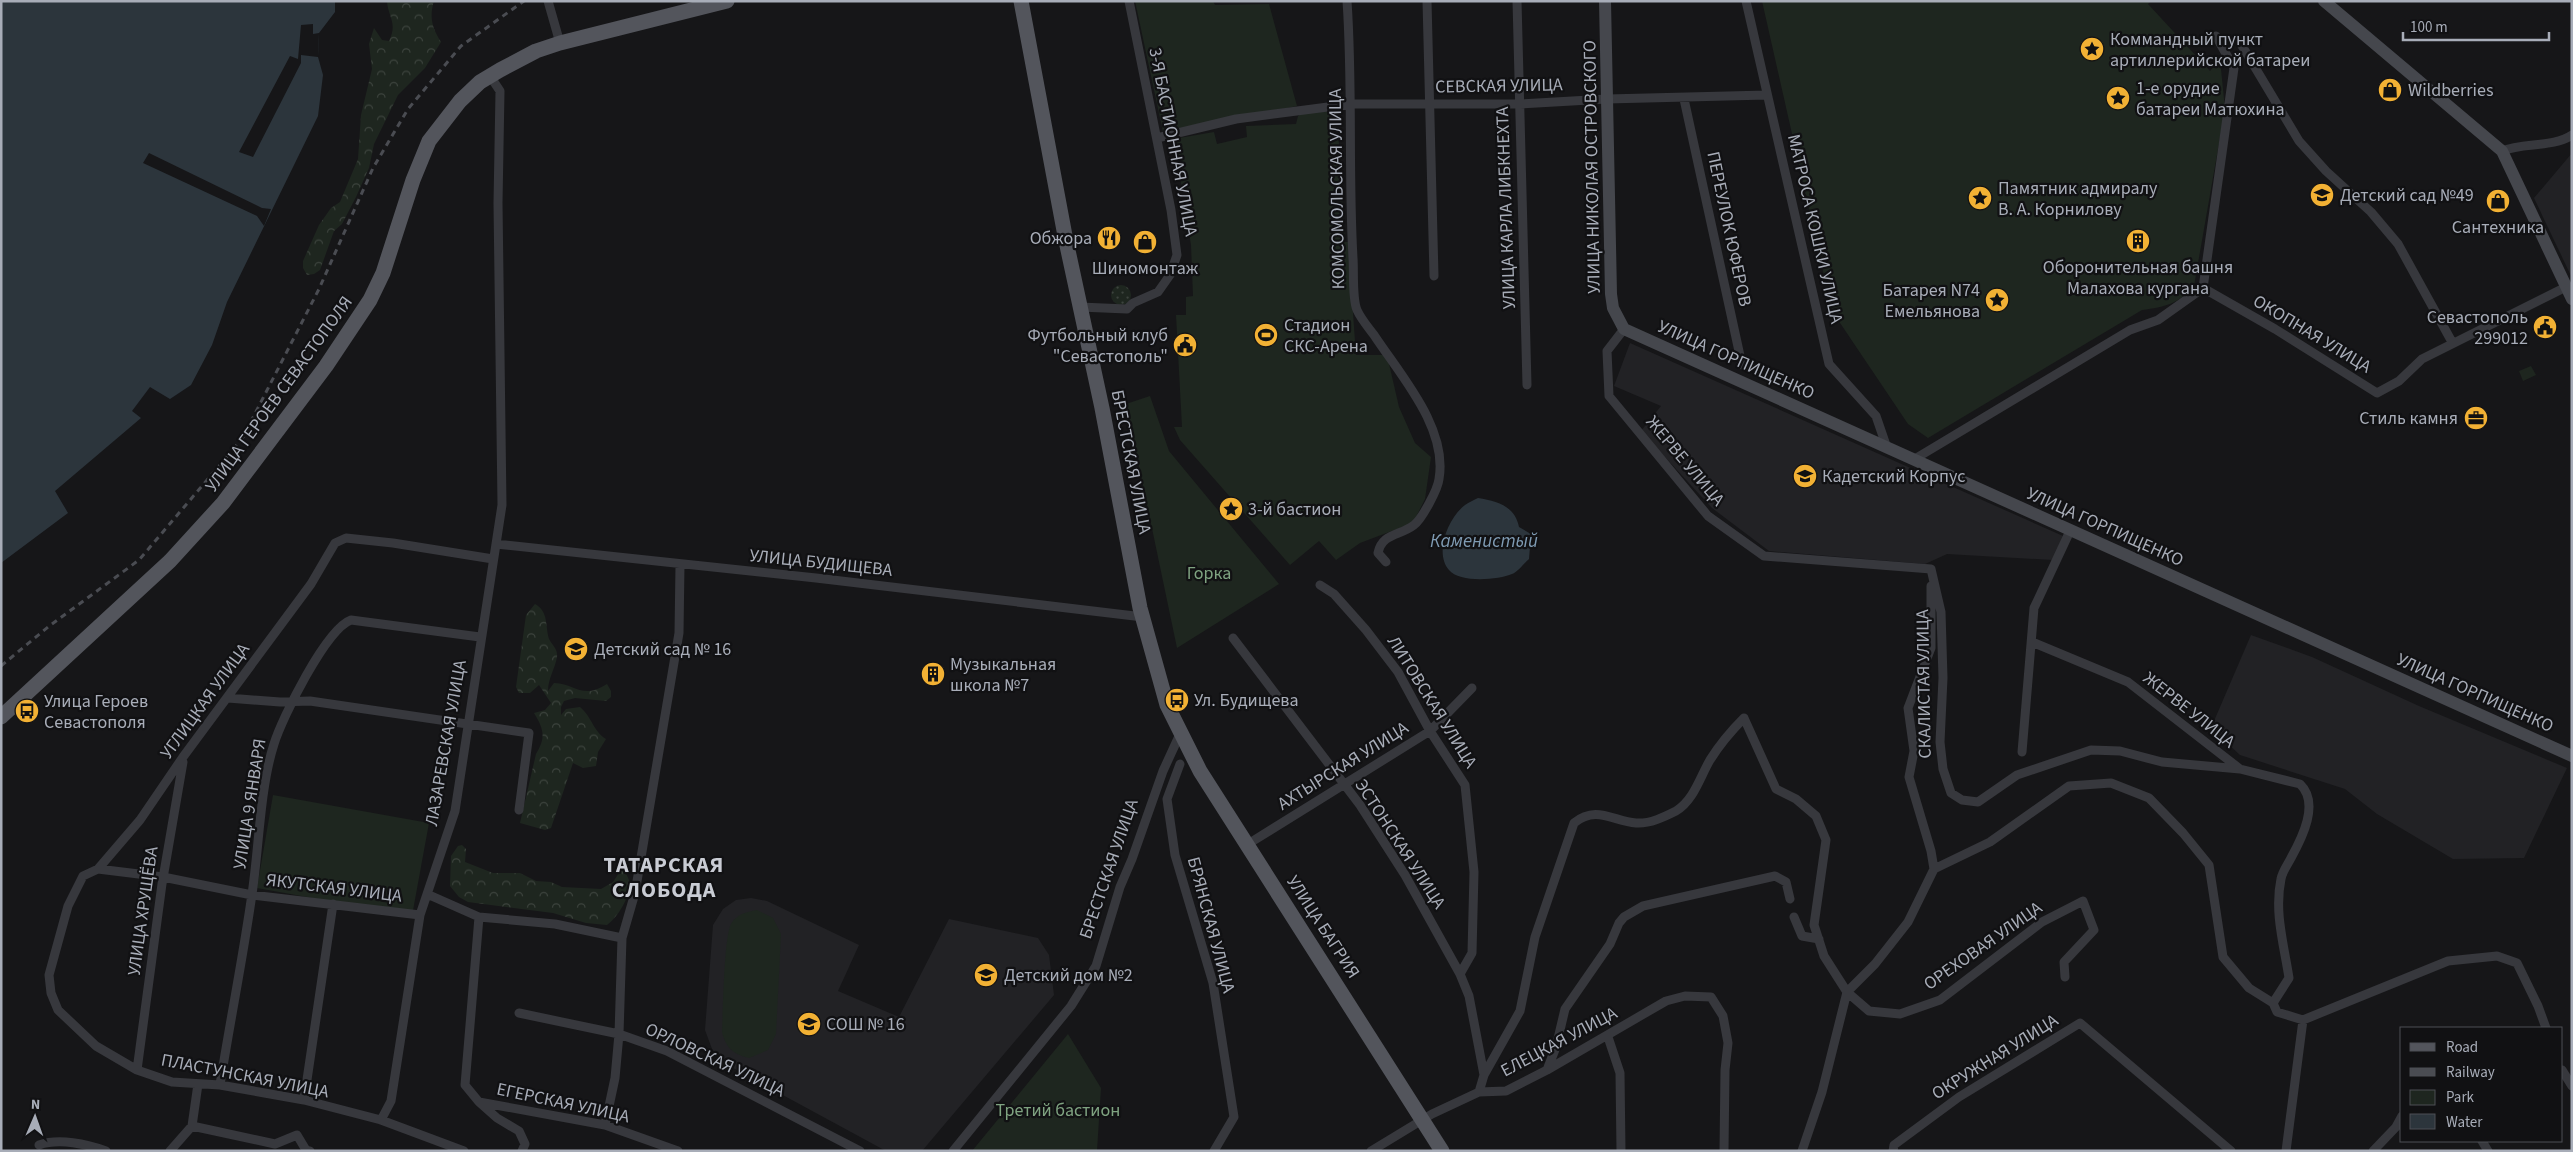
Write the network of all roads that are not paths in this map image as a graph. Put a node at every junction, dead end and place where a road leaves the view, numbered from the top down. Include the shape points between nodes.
1 (548, 1) edge
2 (726, 1) edge
3 (1022, 1) edge
4 (1129, 1) edge
5 (1347, 1) edge
6 (1427, 1) edge
7 (1517, 1) edge
8 (1605, 1) edge
9 (1746, 1) edge
10 (2324, 1) edge
11 (2216, 36) dead end
12 (2238, 38) dead end
13 (560, 43) junction
14 (490, 76) junction
15 (1767, 95) junction
16 (1607, 99) junction
17 (1684, 99) junction
18 (1428, 103) junction
19 (1351, 104) junction
20 (1520, 104) junction
21 (2572, 135) edge
22 (1157, 138) junction
23 (2502, 151) junction
24 (1434, 276) dead end
25 (2566, 286) junction
26 (2203, 288) junction
27 (2572, 299) edge
28 (1080, 307) junction
29 (1624, 328) junction
30 (2452, 342) junction
31 (1742, 365) dead end
32 (1527, 385) dead end
33 (1887, 448) junction
34 (1913, 460) junction
35 (2070, 531) junction
36 (496, 544) junction
37 (493, 560) junction
38 (1386, 562) dead end
39 (680, 565) junction
40 (1930, 569) junction
41 (1320, 585) dead end
42 (1143, 617) junction
43 (480, 637) junction
44 (1232, 638) dead end
45 (2032, 642) junction
46 (1472, 688) dead end
47 (228, 698) junction
48 (293, 701) junction
49 (1, 717) edge
50 (470, 723) junction
51 (1177, 728) junction
52 (1430, 731) junction
53 (2022, 752) dead end
54 (2569, 755) edge
55 (183, 757) junction
56 (1180, 764) dead end
57 (2240, 769) junction
58 (1342, 785) junction
59 (519, 810) dead end
60 (1248, 844) junction
61 (98, 869) junction
62 (1934, 869) junction
63 (83, 876) joint
64 (163, 877) junction
65 (427, 894) junction
66 (252, 895) junction
67 (1790, 899) dead end
68 (333, 904) junction
69 (420, 914) junction
70 (479, 917) junction
71 (1794, 917) dead end
72 (622, 938) junction
73 (1819, 939) junction
74 (1460, 974) junction
75 (2065, 978) dead end
76 (1847, 992) junction
77 (2273, 1003) junction
78 (518, 1013) dead end
79 (2303, 1020) junction
80 (2546, 1027) edge
81 (619, 1034) junction
82 (1608, 1037) junction
83 (136, 1070) junction
84 (1547, 1070) junction
85 (2563, 1072) edge
86 (1484, 1075) junction
87 (198, 1084) junction
88 (220, 1085) junction
89 (2572, 1086) edge
90 (1479, 1092) junction
91 (304, 1100) junction
92 (478, 1102) junction
93 (381, 1120) junction
94 (2400, 1120) edge
95 (1423, 1121) junction
96 (605, 1125) junction
97 (192, 1126) junction
98 (43, 1148) edge
99 (106, 1151) edge
100 (170, 1151) edge
101 (310, 1151) edge
102 (464, 1151) edge
103 (522, 1151) edge
104 (678, 1151) edge
105 (860, 1151) edge
106 (953, 1151) edge
107 (1214, 1151) edge
108 (1371, 1151) edge
109 (1442, 1151) edge
110 (1621, 1151) edge
111 (1724, 1151) edge
112 (1802, 1151) edge
113 (1893, 1151) edge
114 (2231, 1151) edge
115 (2286, 1151) edge
116 (2373, 1151) edge

1 - 13 street
2 - 13 main road, УЛИЦА ГЕРОЕВ СЕВАСТОПОЛЯ
3 - 28 main road, БРЕСТСКАЯ УЛИЦА
4 - 22 street, 3-Я БАСТИОННАЯ УЛИЦА
5 - 19 street, КОМСОМОЛЬСКАЯ УЛИЦА
6 - 18 street
7 - 20 street, УЛИЦА КАРЛА ЛИБКНЕХТА
8 - 16 main road, УЛИЦА НИКОЛАЯ ОСТРОВСКОГО
9 - 15 street, МАТРОСА КОШКИ УЛИЦА
10 - 23 main road
11 - 26 street via 2234,68
12 - 30 street via 2299,141 2371,212 2398,244
13 - 14 main road, УЛИЦА ГЕРОЕВ СЕВАСТОПОЛЯ via 536,51
14 - 36 street, ЛАЗАРЕВСКАЯ УЛИЦА via 500,91 503,469
14 - 49 main road, УЛИЦА ГЕРОЕВ СЕВАСТОПОЛЯ via 460,100 430,142 413,180 382,273 352,330 223,503 170,562
15 - 17 street, СЕВСКАЯ УЛИЦА
15 - 33 street, МАТРОСА КОШКИ УЛИЦА via 1829,364 1876,416
16 - 17 street, СЕВСКАЯ УЛИЦА
16 - 20 street, СЕВСКАЯ УЛИЦА
16 - 29 main road, УЛИЦА НИКОЛАЯ ОСТРОВСКОГО via 1611,294 1613,308
17 - 31 street, ПЕРЕУЛОК ЮФЕРОВ
18 - 19 street, СЕВСКАЯ УЛИЦА
18 - 20 street, СЕВСКАЯ УЛИЦА
18 - 24 street
19 - 22 street, СЕВСКАЯ УЛИЦА via 1236,120
19 - 38 street, КОМСОМОЛЬСКАЯ УЛИЦА via 1350,208 1356,309 1427,416 1440,450 1439,480 1417,524 1380,544 1378,553
20 - 32 street, УЛИЦА КАРЛА ЛИБКНЕХТА
21 - 23 street
22 - 28 street, 3-Я БАСТИОННАЯ УЛИЦА via 1177,255 1170,275 1158,292 1127,309
23 - 25 main road
25 - 27 main road
25 - 30 street, ОКОПНАЯ УЛИЦА
26 - 30 street, ОКОПНАЯ УЛИЦА via 2377,393 2399,380 2422,359
26 - 34 street via 2158,320 2130,330
28 - 42 main road, БРЕСТСКАЯ УЛИЦА
29 - 33 main road, УЛИЦА ГОРПИЩЕНКО
29 - 40 street, ЖЕРВЕ УЛИЦА via 1607,351 1609,396 1708,516 1764,556
33 - 34 main road, УЛИЦА ГОРПИЩЕНКО
34 - 35 main road, УЛИЦА ГОРПИЩЕНКО
35 - 45 street via 2034,608
35 - 54 main road, УЛИЦА ГОРПИЩЕНКО
36 - 37 street, ЛАЗАРЕВСКАЯ УЛИЦА
36 - 39 street, УЛИЦА БУДИЩЕВА
37 - 43 street, ЛАЗАРЕВСКАЯ УЛИЦА
37 - 47 street, УГЛИЦКАЯ УЛИЦА via 393,543 346,538 336,543 311,584
39 - 42 street, УЛИЦА БУДИЩЕВА
39 - 72 street via 679,633 635,893
40 - 57 street, СКАЛИСТАЯ УЛИЦА via 1941,612 1940,742 1943,769 1951,793 1962,800 1978,802 2017,775 2091,750 2120,751 2162,762
40 - 62 street via 1931,648 1908,708 1914,751 1909,777
41 - 52 street, ЛИТОВСКАЯ УЛИЦА via 1334,594 1398,672
42 - 51 main road, БРЕСТСКАЯ УЛИЦА via 1167,705
43 - 48 street, УЛИЦА 9 ЯНВАРЯ via 351,620 341,625 315,661
43 - 50 street, ЛАЗАРЕВСКАЯ УЛИЦА
44 - 58 street, ЭСТОНСКАЯ УЛИЦА
45 - 53 street
45 - 57 street, ЖЕРВЕ УЛИЦА via 2128,682
46 - 52 street, АХТЫРСКАЯ УЛИЦА
47 - 48 street
47 - 55 street, УГЛИЦКАЯ УЛИЦА
48 - 50 street
48 - 66 street, УЛИЦА 9 ЯНВАРЯ via 274,744
50 - 59 street via 529,733
50 - 65 street, ЛАЗАРЕВСКАЯ УЛИЦА via 455,811
51 - 60 main road, УЛИЦА БАГРИЯ via 1200,771
51 - 106 street, БРЕСТСКАЯ УЛИЦА via 1120,887 1096,966 1071,1006
52 - 58 street, АХТЫРСКАЯ УЛИЦА
52 - 74 street, ЛИТОВСКАЯ УЛИЦА via 1465,786 1474,872 1472,952
55 - 61 street, УГЛИЦКАЯ УЛИЦА via 140,820
55 - 64 street, УЛИЦА ХРУЩЁВА
56 - 107 street, БРЯНСКАЯ УЛИЦА via 1167,800 1175,855 1213,983 1234,1117
57 - 77 street, ЖЕРВЕ УЛИЦА via 2300,784 2309,796 2309,810 2280,878 2279,918 2289,978
58 - 60 street, АХТЫРСКАЯ УЛИЦА
58 - 74 street, ЭСТОНСКАЯ УЛИЦА via 1360,805 1405,875
60 - 95 main road, УЛИЦА БАГРИЯ
61 - 63 street, УГЛИЦКАЯ УЛИЦА
61 - 64 street, ЯКУТСКАЯ УЛИЦА
62 - 76 street via 1908,922 1875,964
62 - 77 street via 1990,842 2069,786 2111,783 2149,798 2209,865 2224,958 2249,988
63 - 83 street, ПЛАСТУНСКАЯ УЛИЦА via 68,906 49,975 51,994 58,1010 96,1046
64 - 66 street, ЯКУТСКАЯ УЛИЦА
64 - 83 street, УЛИЦА ХРУЩЁВА
65 - 69 street, ЛАЗАРЕВСКАЯ УЛИЦА
65 - 70 street
66 - 68 street, ЯКУТСКАЯ УЛИЦА
66 - 88 street, УЛИЦА 9 ЯНВАРЯ
67 - 84 street via 1786,882 1775,876 1643,906 1624,916 1610,944 1565,1009
68 - 69 street, ЯКУТСКАЯ УЛИЦА
68 - 91 street
69 - 93 street, ЛАЗАРЕВСКАЯ УЛИЦА via 391,1101
70 - 72 street via 555,924
70 - 92 street, ЕГЕРСКАЯ УЛИЦА via 465,1085
71 - 73 street via 1802,936
72 - 81 street
73 - 76 street via 1824,956
73 - 86 street via 1814,926 1826,840 1816,816 1796,799 1776,789 1744,718 1727,736 1691,797 1678,810 1651,822 1636,823 1603,814 1587,815 1574,824 1535,937 1520,1011
74 - 86 street, ЭСТОНСКАЯ УЛИЦА via 1469,996
75 - 76 street, ОРЕХОВАЯ УЛИЦА via 2064,962 2094,930 2083,901 2042,922 1940,1000 1900,1014 1869,1011
76 - 112 street via 1822,1092
77 - 79 street via 2277,1012
78 - 81 street, ОРЛОВСКАЯ УЛИЦА
79 - 80 street via 2448,961 2497,956 2516,964
79 - 115 street
81 - 96 street via 615,1078
81 - 105 street, ОРЛОВСКАЯ УЛИЦА via 690,1062
82 - 84 street, ЕЛЕЦКАЯ УЛИЦА
82 - 110 street via 1620,1074
82 - 111 street, ЕЛЕЦКАЯ УЛИЦА via 1666,1001 1685,996 1711,997 1723,1016 1728,1043 1724,1070
83 - 87 street, ПЛАСТУНСКАЯ УЛИЦА via 172,1082
84 - 90 street, ЕЛЕЦКАЯ УЛИЦА via 1506,1091
85 - 89 street
86 - 90 street, ЭСТОНСКАЯ УЛИЦА
87 - 88 street, ПЛАСТУНСКАЯ УЛИЦА
87 - 97 street
88 - 91 street, ПЛАСТУНСКАЯ УЛИЦА
90 - 95 street, ЕЛЕЦКАЯ УЛИЦА
91 - 93 street, ПЛАСТУНСКАЯ УЛИЦА
92 - 96 street, ЕГЕРСКАЯ УЛИЦА
92 - 103 street via 519,1131 525,1144
93 - 102 street, ПЛАСТУНСКАЯ УЛИЦА
94 - 116 street
95 - 108 street, ЕЛЕЦКАЯ УЛИЦА
95 - 109 main road, УЛИЦА БАГРИЯ
96 - 104 street, ЕГЕРСКАЯ УЛИЦА
97 - 100 street
97 - 101 street via 275,1144 297,1135
98 - 99 street via 50,1141 73,1145 86,1143
113 - 114 street, ОКРУЖНАЯ УЛИЦА via 1894,1145 1959,1096 2080,1023

